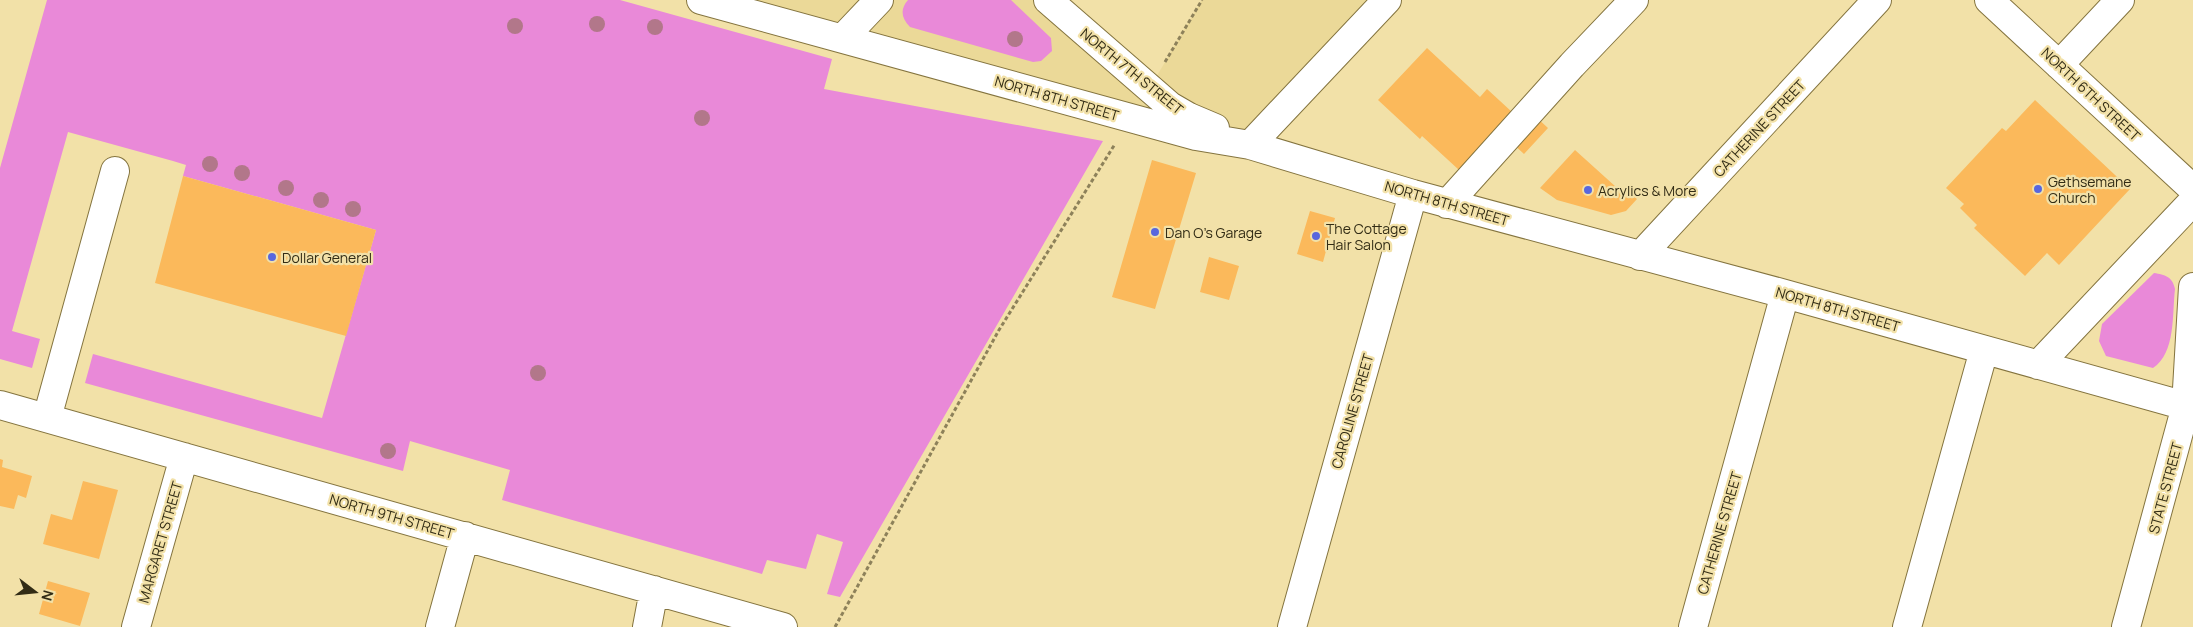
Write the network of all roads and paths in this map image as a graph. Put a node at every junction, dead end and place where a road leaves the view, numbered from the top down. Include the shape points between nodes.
1 (701, 0) edge
2 (879, 0) edge
3 (1048, 0) edge
4 (1202, 0) edge
5 (1387, 0) edge
6 (1634, 0) edge
7 (1877, 0) edge
8 (1989, 0) edge
9 (2120, 0) edge
10 (764, 8) edge
11 (844, 38) junction
12 (2059, 65) junction
13 (1149, 89) junction
14 (1131, 119) junction
15 (1250, 145) junction
16 (115, 171) dead end
17 (2193, 189) edge
18 (1413, 194) junction
19 (2193, 201) edge
20 (1447, 204) junction
21 (1640, 256) junction
22 (2193, 287) edge
23 (1785, 294) junction
24 (1984, 350) junction
25 (2038, 365) junction
26 (0, 405) edge
27 (2189, 407) edge
28 (47, 418) junction
29 (184, 456) junction
30 (465, 536) junction
31 (654, 590) junction
32 (136, 627) edge
33 (440, 627) edge
34 (648, 627) edge
35 (784, 627) edge
36 (835, 627) edge
37 (1292, 627) edge
38 (1693, 627) edge
39 (1907, 627) edge
40 (2126, 627) edge

1 - 10 street, NORTH 8TH STREET
2 - 11 street
3 - 13 street, NORTH 7TH STREET
4 - 13 path
5 - 15 street
6 - 20 street
7 - 21 street, CATHERINE STREET
8 - 12 street, NORTH 6TH STREET
9 - 12 street
10 - 11 street, NORTH 8TH STREET
11 - 14 street, NORTH 8TH STREET
12 - 17 street, NORTH 6TH STREET
13 - 15 street, NORTH 7TH STREET via 1189,118
14 - 15 street, NORTH 8TH STREET via 1196,136
14 - 36 path via 999,330
15 - 18 street, NORTH 8TH STREET
16 - 28 street
18 - 20 street, NORTH 8TH STREET
18 - 37 street, CAROLINE STREET
19 - 25 street
20 - 21 street, NORTH 8TH STREET
21 - 23 street, NORTH 8TH STREET
22 - 27 street, STATE STREET
23 - 24 street, NORTH 8TH STREET
23 - 38 street, CATHERINE STREET
24 - 25 street, NORTH 8TH STREET
24 - 39 street
25 - 27 street, NORTH 8TH STREET
26 - 28 street, NORTH 9TH STREET
27 - 40 street, STATE STREET
28 - 29 street, NORTH 9TH STREET
29 - 30 street, NORTH 9TH STREET
29 - 32 street, MARGARET STREET
30 - 31 street, NORTH 9TH STREET
30 - 33 street
31 - 34 street
31 - 35 street, NORTH 9TH STREET

